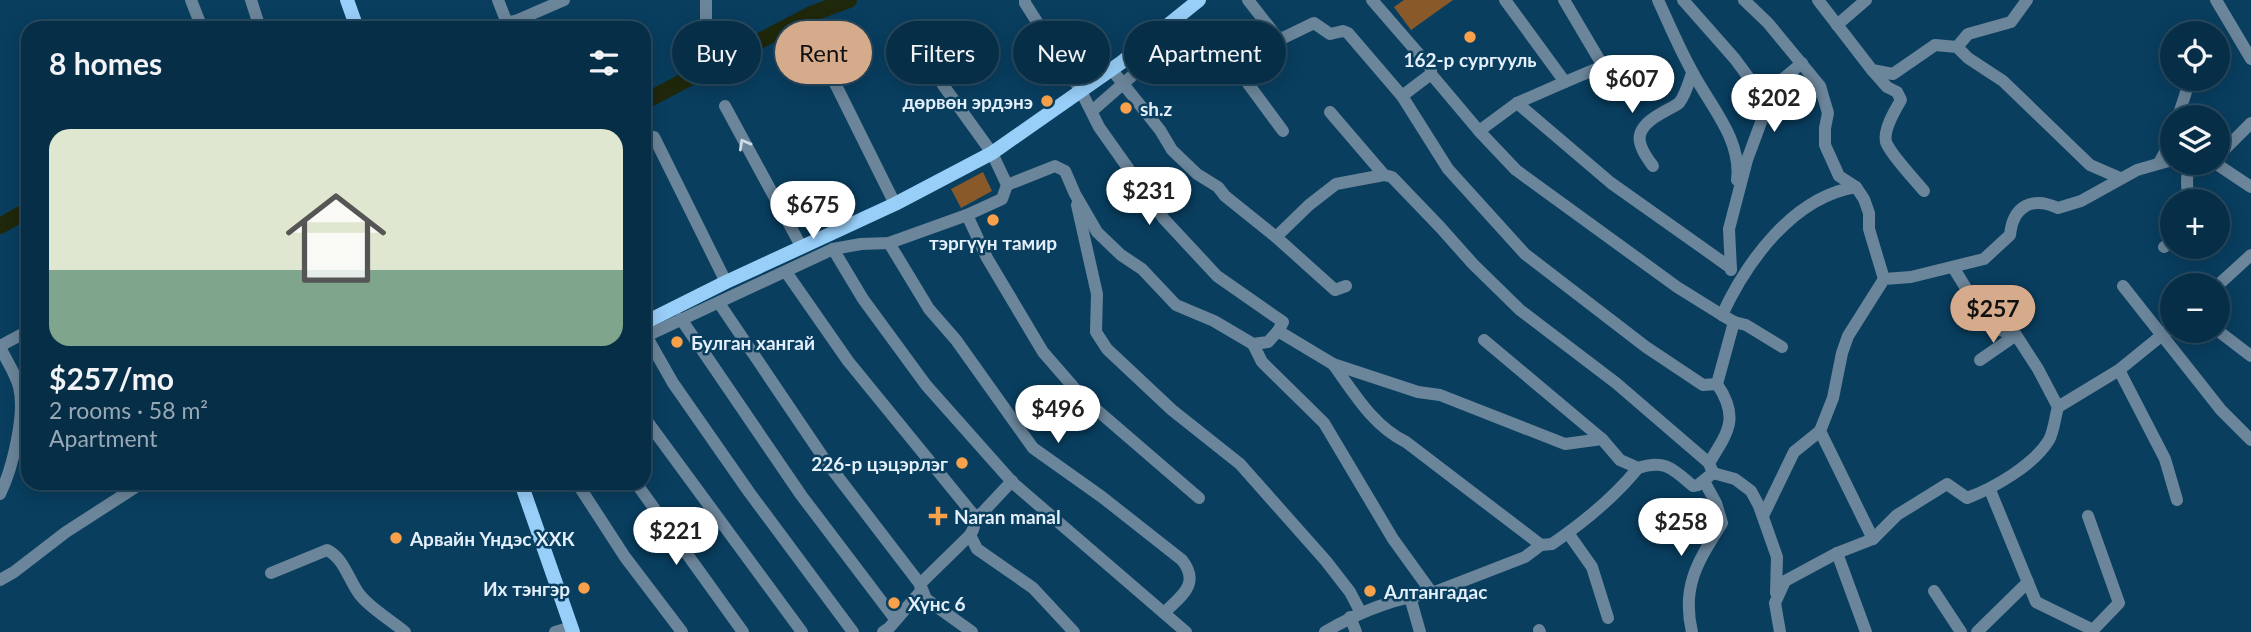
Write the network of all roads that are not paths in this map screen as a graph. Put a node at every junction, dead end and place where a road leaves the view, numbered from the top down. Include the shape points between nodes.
1 (191, 0) edge
2 (251, 0) edge
3 (346, 0) edge
4 (498, 0) edge
5 (564, 0) edge
6 (706, 0) edge
7 (1025, 0) edge
8 (1199, 0) edge
9 (1248, 0) edge
10 (1372, 0) edge
11 (1505, 0) edge
12 (1564, 0) edge
13 (1658, 0) edge
14 (1683, 0) edge
15 (1744, 0) edge
16 (1818, 0) edge
17 (1866, 0) edge
18 (2027, 0) edge
19 (2216, 0) edge
20 (199, 21) edge
21 (258, 21) edge
22 (354, 21) edge
23 (506, 21) edge
24 (514, 21) edge
25 (706, 21) edge
26 (1172, 21) edge
27 (1837, 25) junction
28 (1958, 47) junction
29 (1124, 59) edge
30 (2251, 59) edge
31 (1802, 63) junction
32 (1112, 69) junction
33 (1872, 70) junction
34 (1692, 73) junction
35 (1432, 75) junction
36 (1123, 82) junction
37 (1565, 82) junction
38 (835, 84) edge
39 (943, 84) edge
40 (1248, 84) edge
41 (1081, 91) junction
42 (2186, 92) dead end
43 (1402, 96) junction
44 (1517, 103) junction
45 (1768, 104) junction
46 (2182, 105) edge
47 (725, 106) dead end
48 (1092, 111) junction
49 (1330, 112) dead end
50 (2251, 123) edge
51 (1283, 131) dead end
52 (1479, 131) junction
53 (654, 137) dead end
54 (2230, 144) edge
55 (992, 153) junction
56 (2160, 163) edge
57 (1653, 166) dead end
58 (2230, 173) edge
59 (1384, 175) junction
60 (2120, 178) junction
61 (1007, 185) junction
62 (1856, 187) junction
63 (2251, 187) edge
64 (1924, 191) dead end
65 (1075, 194) junction
66 (1736, 198) junction
67 (895, 204) junction
68 (967, 215) junction
69 (1276, 237) junction
70 (889, 243) junction
71 (802, 246) junction
72 (833, 249) junction
73 (2251, 255) edge
74 (1953, 267) junction
75 (1731, 268) junction
76 (786, 272) junction
77 (2230, 274) edge
78 (1884, 279) junction
79 (726, 282) junction
80 (1346, 286) dead end
81 (2123, 286) dead end
82 (1734, 288) junction
83 (719, 303) junction
84 (1728, 318) junction
85 (681, 319) junction
86 (2160, 324) edge
87 (651, 325) edge
88 (651, 327) edge
89 (1278, 331) junction
90 (21, 335) edge
91 (2016, 335) junction
92 (2160, 337) edge
93 (1484, 340) dead end
94 (2230, 340) edge
95 (651, 342) edge
96 (2175, 343) edge
97 (1252, 344) junction
98 (0, 347) edge
99 (1782, 347) dead end
100 (2251, 356) edge
101 (1980, 360) dead end
102 (1333, 364) junction
103 (2119, 370) junction
104 (1717, 384) junction
105 (2058, 407) junction
106 (651, 427) edge
107 (1820, 431) junction
108 (1602, 439) junction
109 (2251, 440) edge
110 (1638, 468) junction
111 (1709, 472) junction
112 (1012, 481) junction
113 (1990, 489) junction
114 (131, 490) edge
115 (523, 490) edge
116 (582, 490) edge
117 (641, 490) edge
118 (0, 494) edge
119 (1199, 498) dead end
120 (2177, 500) dead end
121 (1763, 516) junction
122 (2088, 516) dead end
123 (974, 517) junction
124 (1568, 533) junction
125 (970, 535) junction
126 (1873, 538) junction
127 (1541, 545) junction
128 (1837, 554) junction
129 (14, 572) junction
130 (271, 573) dead end
131 (0, 580) edge
132 (2028, 582) junction
133 (920, 584) junction
134 (0, 586) edge
135 (1934, 591) dead end
136 (1432, 593) junction
137 (1410, 597) junction
138 (1775, 603) junction
139 (1164, 613) junction
140 (1356, 615) junction
141 (1608, 618) dead end
142 (891, 628) edge
143 (572, 630) edge
144 (2095, 631) edge
145 (405, 632) edge
146 (555, 632) edge
147 (682, 632) edge
148 (743, 632) edge
149 (802, 632) edge
150 (853, 632) edge
151 (972, 632) edge
152 (1074, 632) edge
153 (1186, 632) edge
154 (1325, 632) edge
155 (1356, 632) edge
156 (1420, 632) edge
157 (1692, 632) edge
158 (1780, 632) edge
159 (1866, 632) edge
160 (1961, 632) edge
161 (1977, 632) edge

1 - 20 street
2 - 21 street
3 - 22 main road
4 - 23 street
5 - 24 street
6 - 25 street
7 - 41 street
8 - 26 main road
9 - 43 street via 1277,37 1314,23 1329,34 1348,33
10 - 35 street via 1431,68
11 - 37 street
12 - 37 street via 1603,63 1602,68
13 - 34 street
14 - 45 street
15 - 31 street
16 - 27 street
17 - 27 street
18 - 28 street via 2011,22 1968,34
19 - 30 street
27 - 33 street
28 - 33 street via 1935,45 1893,74
28 - 60 street via 2003,81 2090,165
29 - 32 main road
31 - 45 street via 1779,83
31 - 62 street via 1820,86 1828,113 1825,145 1839,176
32 - 36 street
32 - 41 main road
33 - 64 street via 1901,100 1885,140
34 - 57 street via 1680,102 1641,130 1639,143
34 - 66 street via 1733,142
35 - 43 street
35 - 52 street
36 - 48 street
36 - 69 street via 1172,150
37 - 44 street
38 - 67 street
39 - 55 street
40 - 51 street
41 - 48 street
41 - 55 main road
42 - 46 street
43 - 104 street via 1448,169 1525,254 1646,347 1703,385
44 - 52 street
44 - 75 street via 1611,183
45 - 66 street
71 -> 47 street
48 - 89 street via 1164,219 1217,276 1283,322
49 - 59 street
50 - 54 street
52 - 84 street via 1516,170 1677,288
53 - 79 street
55 - 61 street
55 - 67 main road
56 - 60 street
58 - 63 street
59 - 69 street via 1336,184
59 - 111 street via 1392,177 1520,310 1616,383
60 - 74 street via 2081,201 2058,208 2046,202 2030,204 2015,214 2010,236 1995,251 1984,259
61 - 65 street via 1055,166 1065,171
61 - 68 street via 1002,200
62 - 78 street via 1869,214
62 - 82 street via 1813,202 1760,251
65 - 97 street via 1097,232 1176,305
65 - 140 street via 1097,294 1097,332 1107,349 1172,410 1240,464 1350,592
66 - 75 street via 1729,229
67 - 71 main road
68 - 70 street
68 - 119 street via 1043,352 1083,398
69 - 80 street via 1335,290
70 - 72 street
70 - 139 street via 929,309 1033,448 1188,567 1189,584
71 - 79 main road
72 - 76 street
72 - 112 street via 903,356
73 - 77 street
74 - 78 street
74 - 91 street via 1975,303 2000,330
75 - 82 street
76 - 83 street
76 - 123 street via 848,361
78 - 107 street via 1848,336
79 - 87 main road
81 - 86 street
82 - 84 street
83 - 85 street
83 - 133 street via 825,460
84 - 99 street
84 - 104 street
85 - 88 street
85 - 142 street
89 - 97 street via 1268,342
89 - 102 street
90 - 98 street
91 - 101 street
91 - 105 street
92 - 103 street
93 - 108 street
94 - 100 street
95 - 150 street via 673,383
96 - 109 street via 2221,410
97 - 136 street via 1262,362 1324,423 1393,539
98 - 118 street via 19,385 21,403 14,450
102 - 108 street via 1440,395 1565,444
102 - 127 street via 1371,416
103 - 105 street
103 - 120 street via 2165,459
104 - 111 street via 1729,402 1730,424
105 - 113 street via 2049,439 2026,464
106 - 149 street
107 - 121 street via 1794,452
107 - 126 street
108 - 110 street via 1620,460
110 - 111 street via 1662,464 1693,486
110 - 124 street via 1618,492
111 - 121 street via 1751,491
111 - 157 street via 1722,523 1696,565 1690,585
112 - 123 street
112 - 139 street
113 - 126 street via 1967,498 1947,484 1897,515
113 - 132 street
114 - 129 street
115 - 143 main road
116 - 147 street
117 - 148 street
121 - 138 street via 1777,557
122 - 144 street via 2119,603
123 - 125 street
124 - 127 street via 1552,544
124 - 141 street via 1592,567
125 - 133 street
125 - 152 street via 977,549 1033,589
126 - 128 street
127 - 136 street via 1525,558
128 - 138 street via 1785,581
128 - 159 street
129 - 131 street
129 - 134 street
130 - 145 street via 327,550 341,563 361,597
132 - 144 street via 2036,602
132 - 161 street
133 - 142 street via 921,591
133 - 151 street via 926,599
135 - 160 street
136 - 137 street
137 - 140 street
137 - 156 street
138 - 158 street
139 - 153 street
140 - 154 street
140 - 155 street
143 - 146 street

